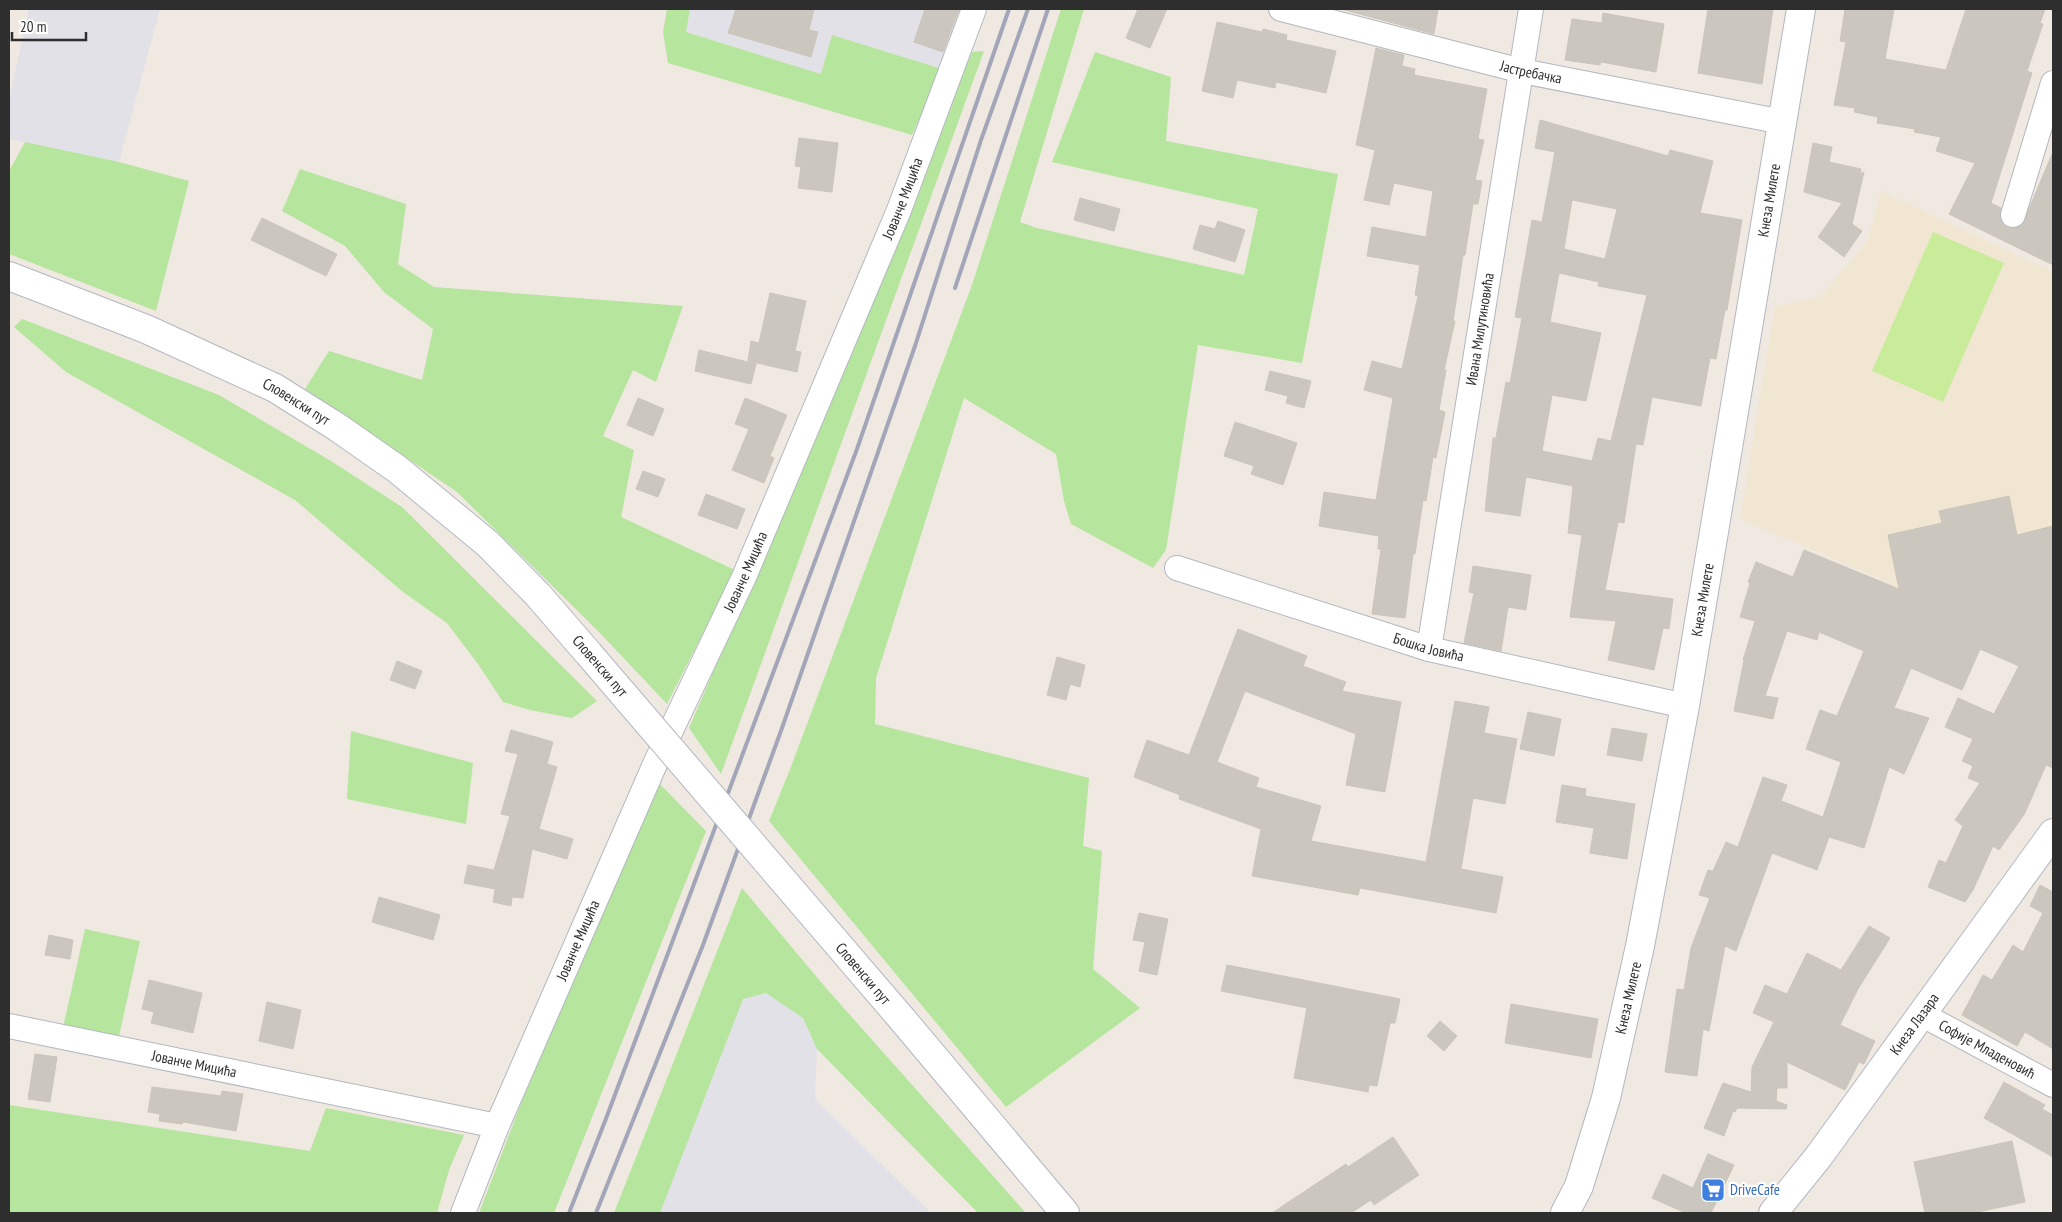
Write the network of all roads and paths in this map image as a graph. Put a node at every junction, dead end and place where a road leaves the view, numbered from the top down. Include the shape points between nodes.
1 (974, 9) edge
2 (1282, 9) edge
3 (1531, 9) edge
4 (1801, 9) edge
5 (1522, 71) junction
6 (2053, 83) edge
7 (1782, 122) junction
8 (2013, 215) dead end
9 (9, 276) edge
10 (1177, 568) dead end
11 (1429, 649) junction
12 (1685, 706) junction
13 (2053, 833) edge
14 (1921, 1014) junction
15 (9, 1026) edge
16 (2053, 1085) edge
17 (497, 1126) junction
18 (1579, 1186) junction
19 (463, 1213) edge
20 (1065, 1213) edge
21 (1565, 1213) edge
22 (1583, 1213) edge
23 (1773, 1213) edge

1 - 17 street, Јованче Мицића via 899,210 744,577 655,764
2 - 5 street, Јастребачка
3 - 5 street, Ивана Милутиновића
4 - 7 street, Кнеза Милете
5 - 7 street, Јастребачка
5 - 11 street, Ивана Милутиновића
6 - 8 street
7 - 12 street, Кнеза Милете
9 - 20 street, Словенски пут, bridge via 146,329 275,388 397,469 488,544 590,654
10 - 11 street, Бошка Јовића
11 - 12 street, Бошка Јовића
12 - 18 street, Кнеза Милете via 1640,946 1606,1098
13 - 14 street, Кнеза Лазара
14 - 16 street, Софије Младеновић
14 - 23 street, Кнеза Лазара via 1819,1156
15 - 17 street, Јованче Мицића
17 - 19 street, Јованче Мицића
18 - 21 street, Кнеза Милете
18 - 22 street, Кнеза Милете

